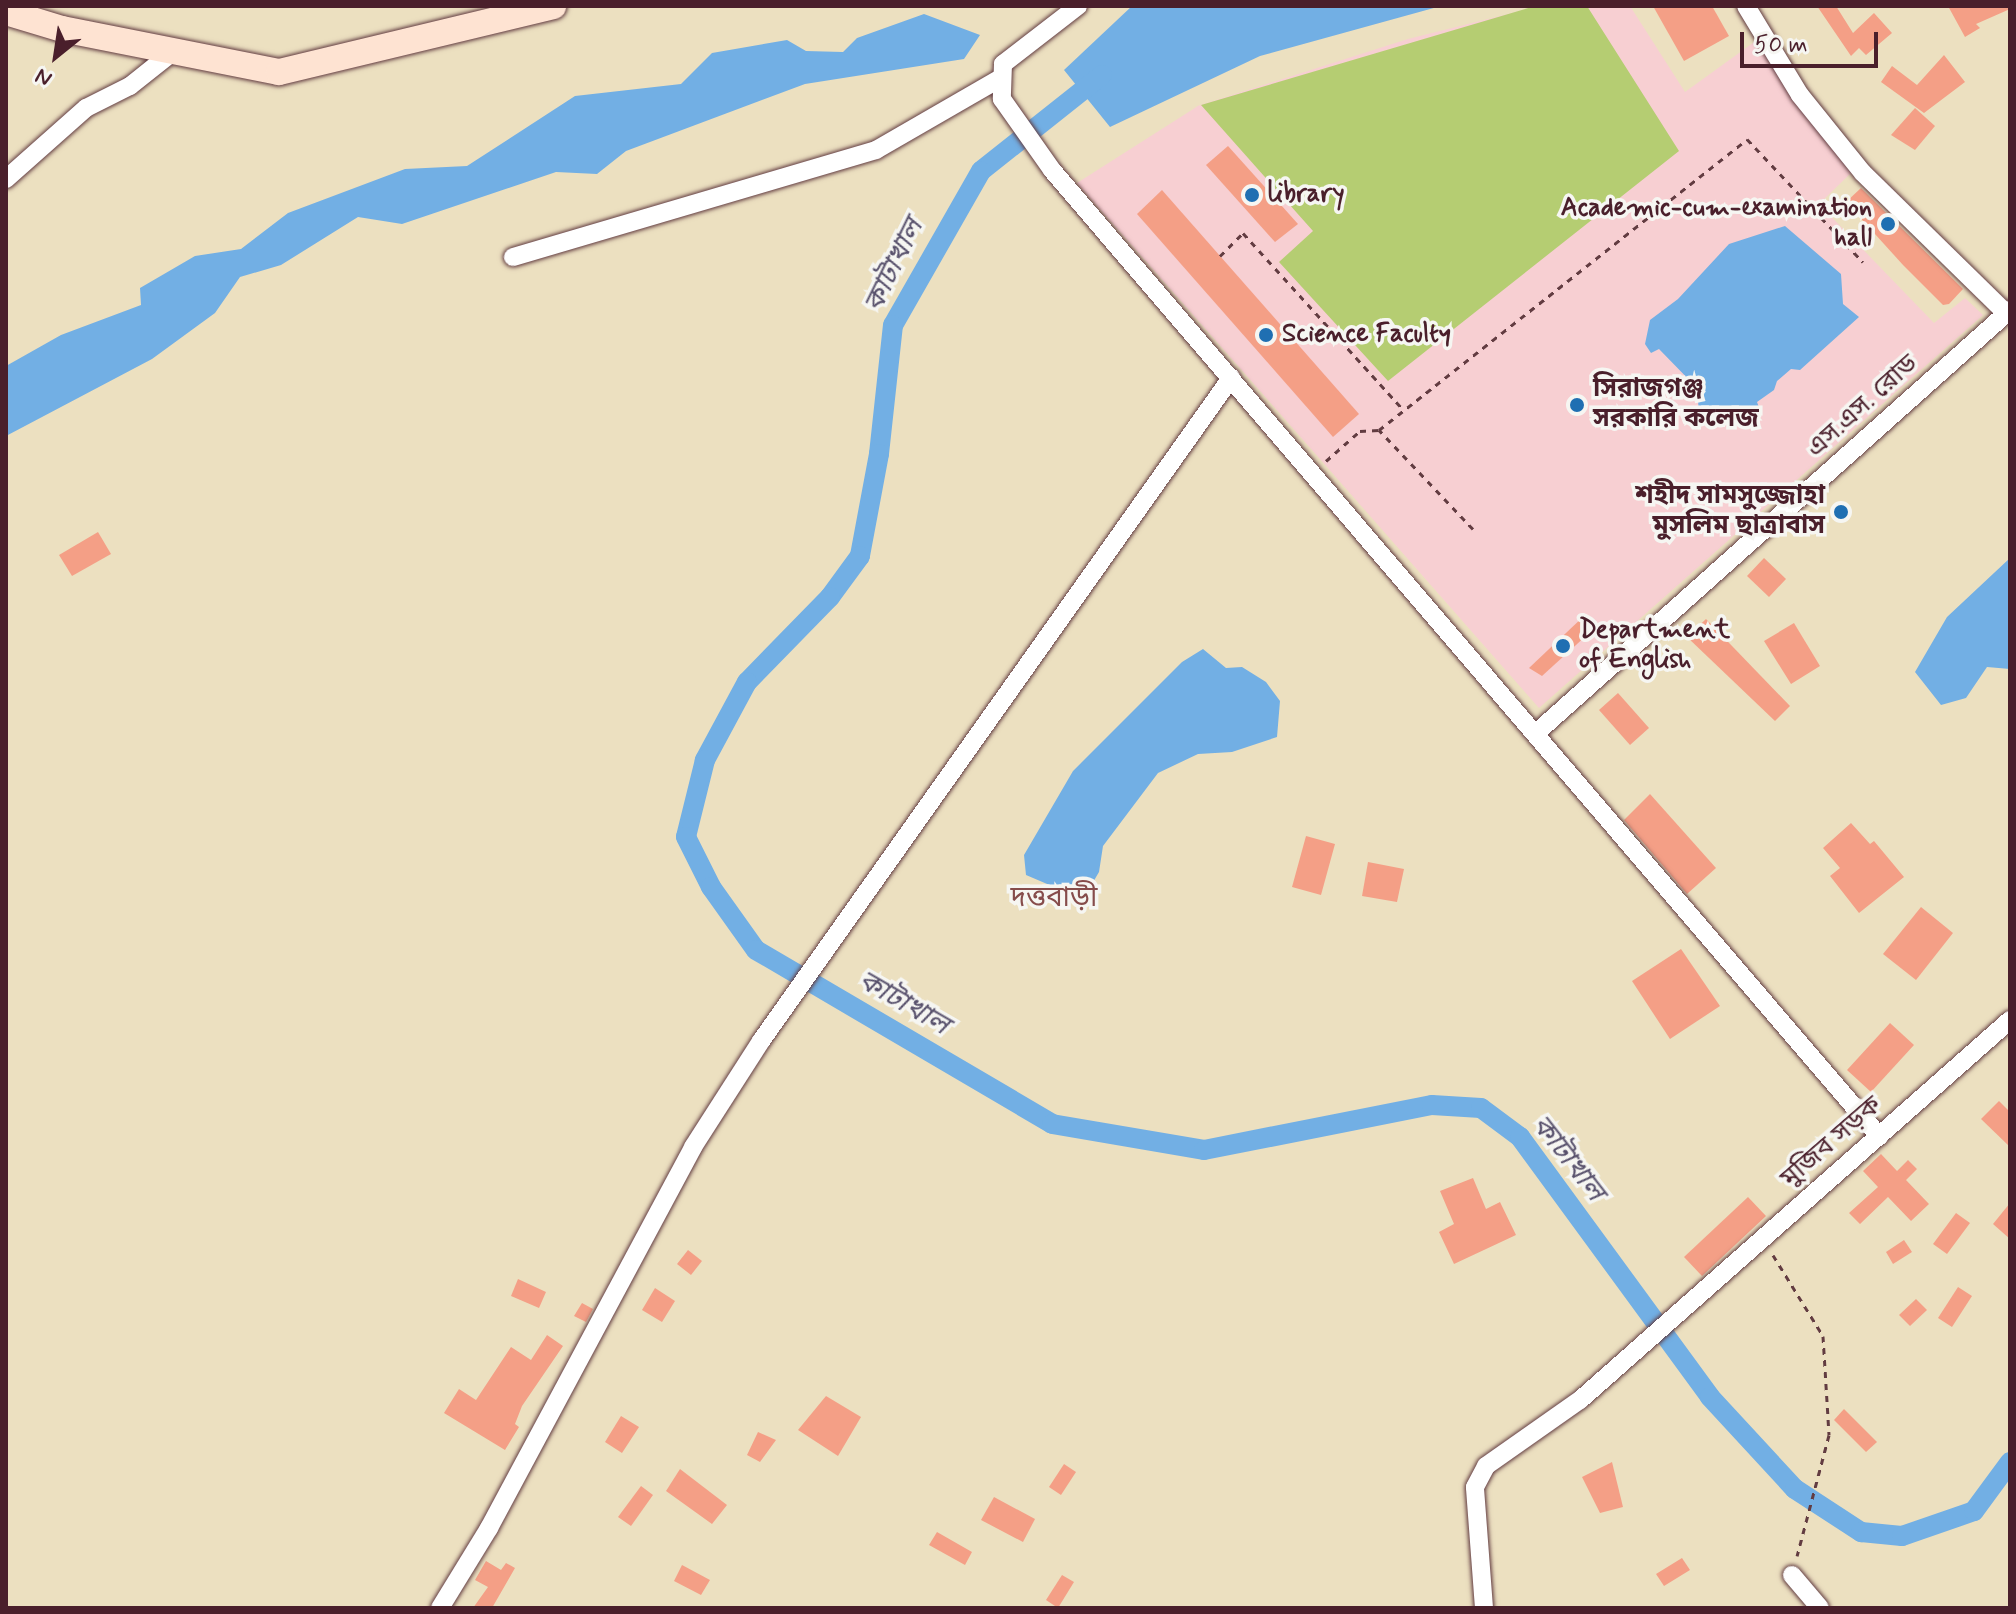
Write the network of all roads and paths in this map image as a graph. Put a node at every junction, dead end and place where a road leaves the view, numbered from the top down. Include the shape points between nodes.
1 (553, 6) edge
2 (1078, 6) edge
3 (1746, 6) edge
4 (6, 12) edge
5 (174, 51) junction
6 (999, 79) junction
7 (6, 179) edge
8 (1220, 256) dead end
9 (513, 257) dead end
10 (1863, 262) dead end
11 (2008, 312) edge
12 (1231, 378) junction
13 (1402, 408) junction
14 (1379, 430) junction
15 (1312, 473) junction
16 (1473, 529) dead end
17 (1535, 734) junction
18 (2010, 1020) edge
19 (1879, 1136) junction
20 (1763, 1239) junction
21 (1792, 1575) joint
22 (440, 1608) edge
23 (1484, 1608) edge
24 (1820, 1608) edge

1 - 5 street via 279,72
2 - 6 street via 1011,55
3 - 11 street via 1800,95 1863,173
4 - 5 street
5 - 7 street via 130,86 86,108
6 - 9 street via 876,150
6 - 12 street via 1002,99 1052,170
8 - 13 path via 1243,233
10 - 13 path via 1747,139
11 - 17 street, এস.এস. রোড
12 - 15 street
12 - 22 street via 761,1041 693,1147 503,1502
13 - 14 path
14 - 15 path via 1360,431
14 - 16 path
15 - 17 street
17 - 19 street
18 - 19 street, মুজিব সড়ক
19 - 20 street, মুজিব সড়ক
20 - 21 path via 1823,1336 1829,1435
20 - 23 street, মুজিব সড়ক via 1580,1400 1499,1454 1479,1476 1475,1487
21 - 24 street

